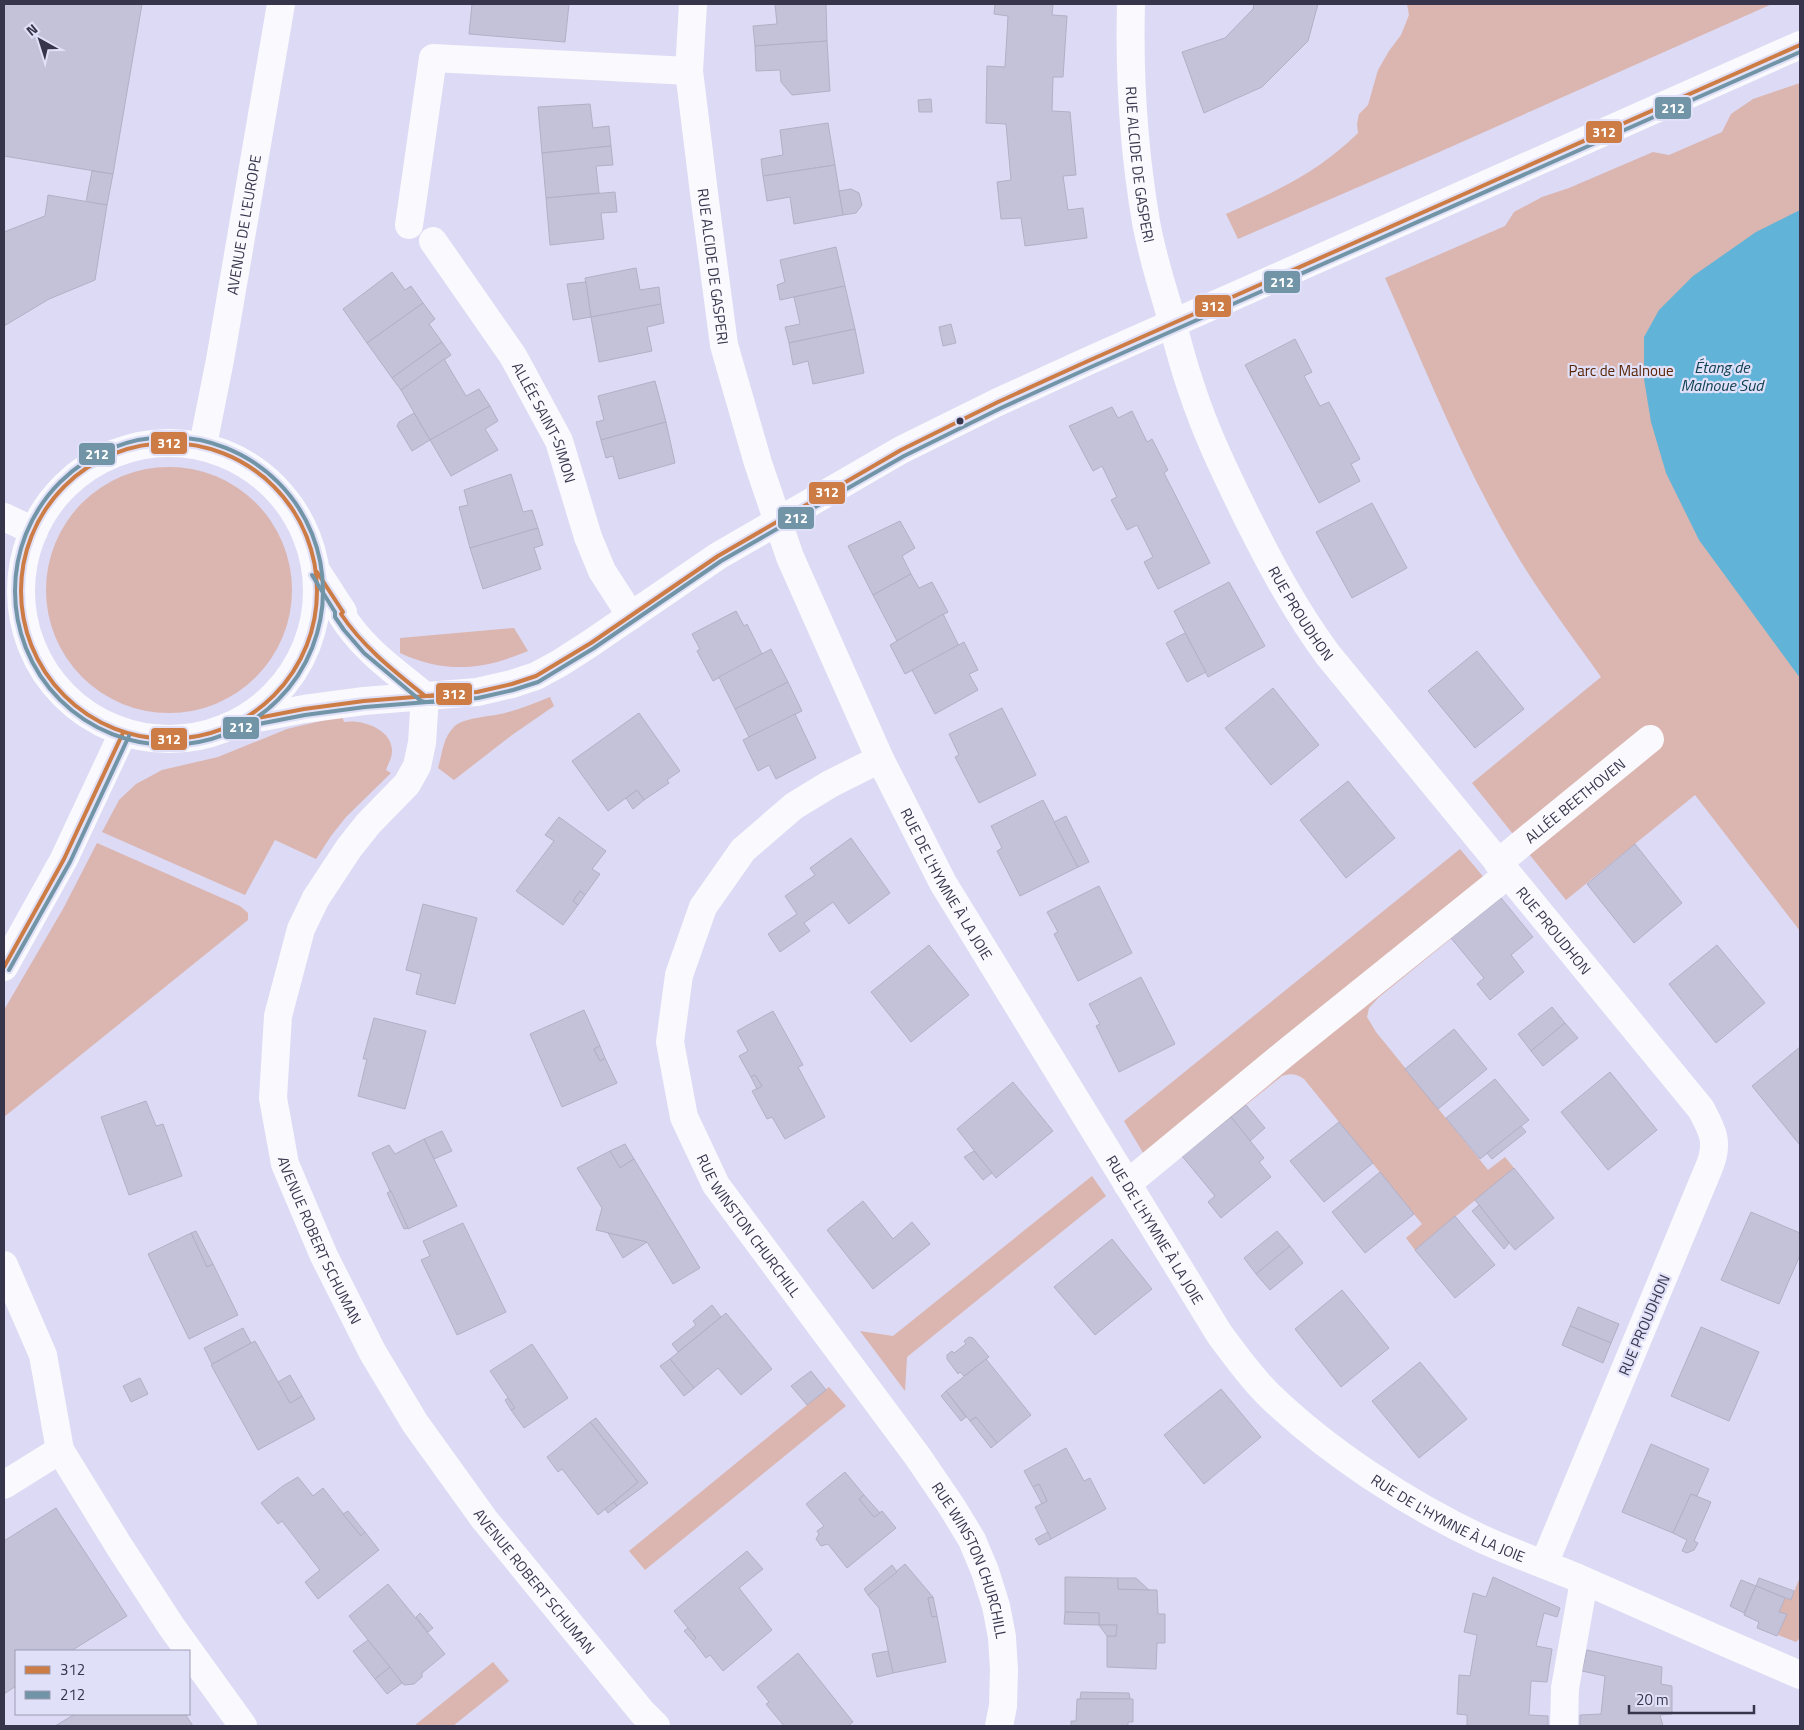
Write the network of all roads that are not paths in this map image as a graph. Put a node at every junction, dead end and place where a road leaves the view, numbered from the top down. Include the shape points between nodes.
1 (281, 4) edge
2 (693, 4) edge
3 (1131, 4) edge
4 (1800, 45) edge
5 (689, 70) junction
6 (409, 224) dead end
7 (433, 240) dead end
8 (1172, 323) junction
9 (203, 445) junction
10 (4, 517) edge
11 (777, 521) junction
12 (34, 531) junction
13 (317, 572) junction
14 (631, 616) junction
15 (426, 696) junction
16 (242, 721) junction
17 (123, 733) junction
18 (1650, 738) dead end
19 (880, 759) junction
20 (1503, 869) junction
21 (4, 967) edge
22 (1127, 1184) junction
23 (4, 1265) edge
24 (60, 1450) junction
25 (4, 1485) edge
26 (1544, 1564) junction
27 (1584, 1581) junction
28 (188, 1650) edge
29 (190, 1652) edge
30 (1800, 1675) edge
31 (243, 1726) edge
32 (656, 1726) edge
33 (999, 1726) edge
34 (1564, 1726) edge

1 - 9 street, AVENUE DE L'EUROPE
2 - 5 street, RUE ALCIDE DE GASPERI
3 - 8 street, RUE ALCIDE DE GASPERI via 1130,52 1146,223
4 - 8 street
5 - 6 street via 433,58
5 - 11 street, RUE ALCIDE DE GASPERI via 724,345
7 - 14 street, ALLÉE SAINT-SIMON via 513,356 559,442 588,537 602,571
8 - 11 street via 901,450
8 - 20 street, RUE PROUDHON via 1192,391 1224,471 1290,599 1328,655
9 - 12 street via 148,443 95,461 52,497
9 - 13 street via 245,462 281,491 304,529
10 - 12 street
11 - 14 street via 718,556
11 - 19 street, RUE DE L'HYMNE À LA JOIE
12 - 17 street via 19,593 27,639 48,679 75,706
13 - 15 street via 348,626 365,647
13 - 16 street via 316,616 302,658 277,694
14 - 15 street via 536,676 477,692
15 - 16 street via 343,704
15 - 32 street, AVENUE ROBERT SCHUMAN via 417,766 407,784 349,848 316,898 301,929 278,1016 274,1098 285,1164 324,1256 373,1353 415,1423 484,1519
16 - 17 street via 204,736 164,740
17 - 21 street via 64,859
18 - 20 street, ALLÉE BEETHOVEN
19 - 22 street, RUE DE L'HYMNE À LA JOIE via 943,883
19 - 33 street, RUE WINSTON CHURCHILL via 794,806 743,850 703,907 679,975 670,1042 684,1117 716,1185 918,1457 972,1540 996,1606 1002,1637 1004,1679
20 - 22 street, ALLÉE BEETHOVEN
20 - 26 street, RUE PROUDHON via 1701,1109 1714,1135 1715,1148
22 - 26 street, RUE DE L'HYMNE À LA JOIE via 1220,1335 1270,1397 1305,1427 1390,1488 1480,1538
23 - 24 street via 43,1355
24 - 25 street
24 - 28 street
26 - 27 street, RUE DE L'HYMNE À LA JOIE
27 - 30 street, RUE DE L'HYMNE À LA JOIE
27 - 34 street via 1565,1688
29 - 31 street

